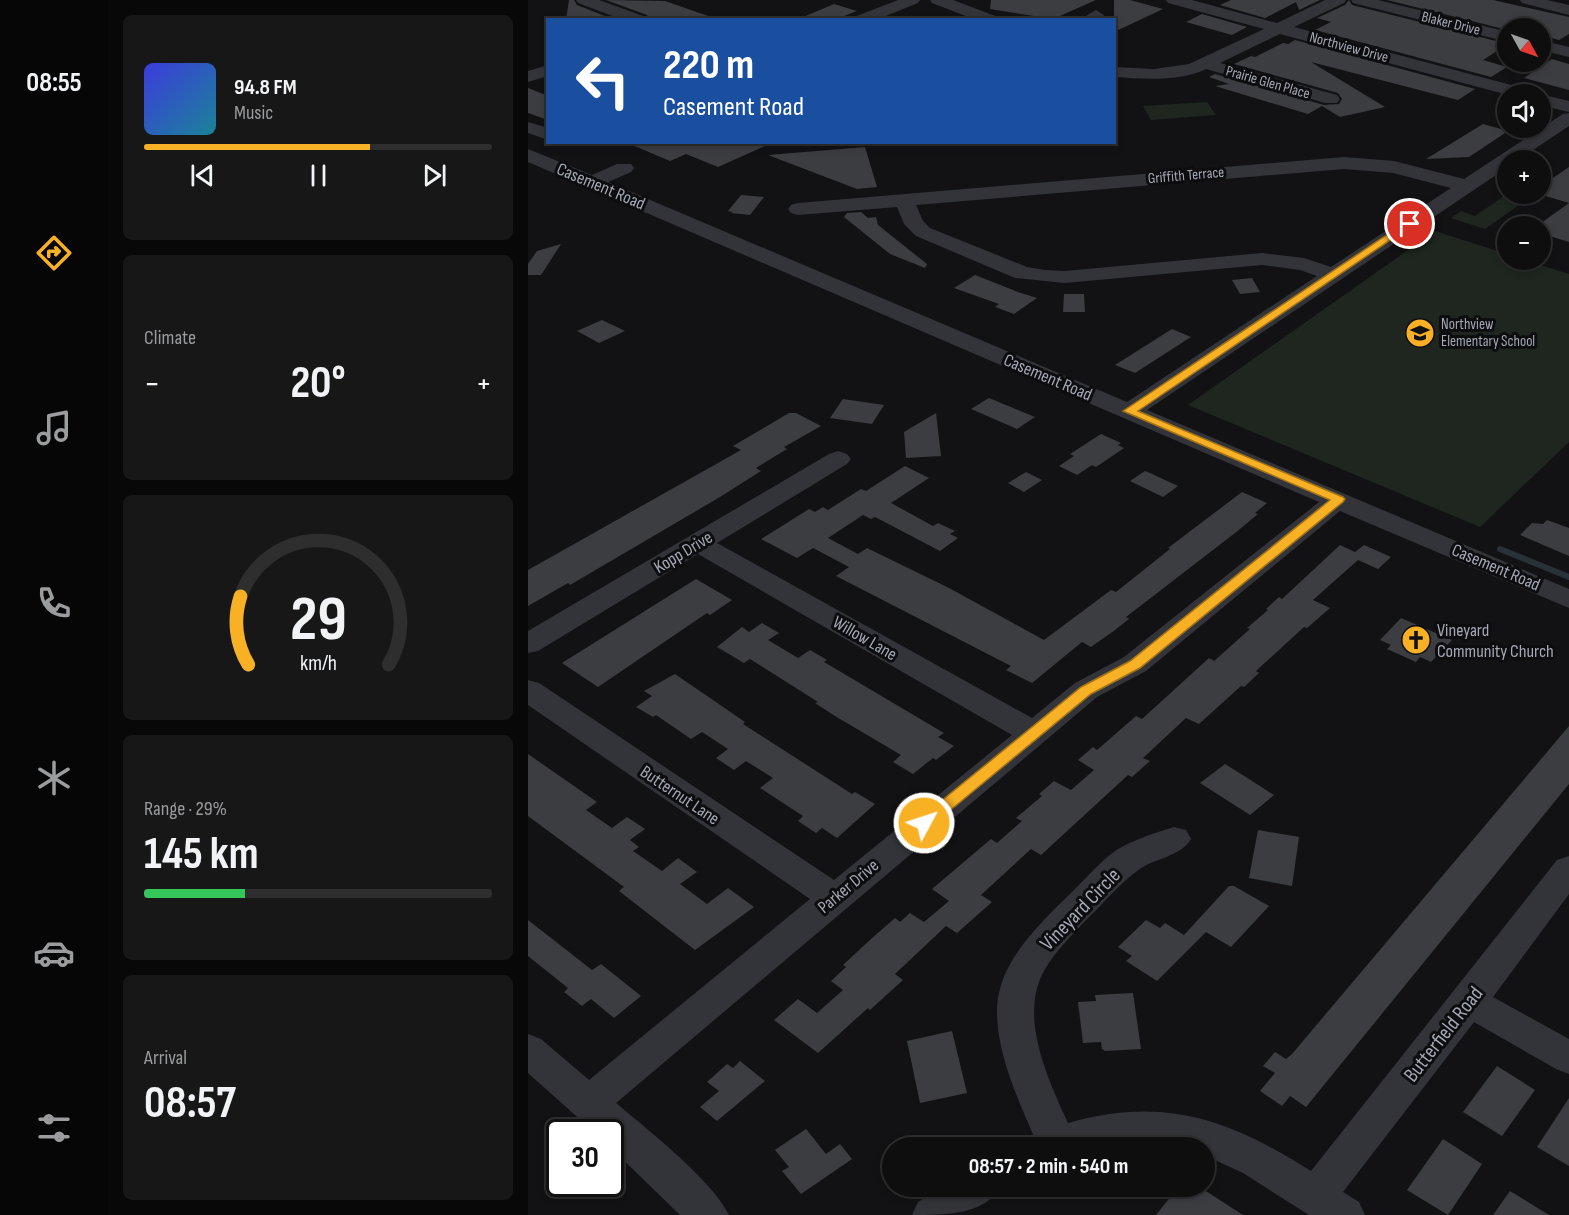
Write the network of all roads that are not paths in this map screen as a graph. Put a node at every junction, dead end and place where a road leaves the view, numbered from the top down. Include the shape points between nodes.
1 (584, 0) edge
2 (912, 0) edge
3 (939, 0) edge
4 (1174, 0) edge
5 (1338, 0) edge
6 (1359, 0) edge
7 (1528, 0) edge
8 (868, 3) dead end
9 (888, 9) junction
10 (1569, 10) edge
11 (972, 11) junction
12 (634, 18) edge
13 (866, 18) edge
14 (910, 18) dead end
15 (956, 18) edge
16 (988, 18) edge
17 (1279, 28) junction
18 (1497, 34) edge
19 (1551, 48) edge
20 (1569, 52) edge
21 (1205, 64) junction
22 (546, 71) edge
23 (1116, 72) edge
24 (528, 77) edge
25 (1497, 87) edge
26 (1331, 99) dead end
27 (1551, 102) edge
28 (1569, 107) edge
29 (1569, 118) edge
30 (528, 127) edge
31 (546, 135) edge
32 (546, 137) edge
33 (528, 146) edge
34 (1536, 150) edge
35 (528, 155) edge
36 (624, 168) dead end
37 (1497, 171) edge
38 (1497, 181) edge
39 (592, 182) junction
40 (1472, 183) junction
41 (904, 200) junction
42 (798, 209) dead end
43 (1334, 275) junction
44 (1129, 411) junction
45 (838, 459) dead end
46 (1339, 499) junction
47 (698, 543) junction
48 (1569, 599) edge
49 (528, 644) edge
50 (528, 690) edge
51 (1033, 733) junction
52 (1174, 839) dead end
53 (1569, 869) edge
54 (834, 898) junction
55 (1469, 1001) junction
56 (528, 1050) edge
57 (1569, 1058) edge
58 (589, 1103) junction
59 (1051, 1137) edge
60 (1086, 1137) edge
61 (1205, 1137) edge
62 (1215, 1141) edge
63 (963, 1197) edge
64 (1329, 1206) edge
65 (708, 1215) edge
66 (933, 1215) edge

1 - 12 street
2 - 9 street
3 - 11 street
3 - 14 street via 905,16
4 - 17 street, Northview Drive
5 - 17 street, Prairie Glen Place
6 - 18 street, Blaker Drive
7 - 10 street
8 - 9 street
9 - 13 street
11 - 15 street
11 - 16 street
17 - 21 street, Prairie Glen Place
17 - 25 street, Northview Drive
19 - 20 street
21 - 23 street, Prairie Glen Place via 1168,73
21 - 26 street, Prairie Glen Place
22 - 24 street
27 - 28 street
29 - 34 street
30 - 31 street
32 - 33 street
35 - 39 street, Casement Road
36 - 39 street
37 - 40 street
38 - 40 street, Griffith Terrace
39 - 44 street, Casement Road
40 - 41 street, Griffith Terrace via 1394,167 1344,163
40 - 43 street
41 - 42 street, Griffith Terrace
41 - 43 street via 914,224 923,232 1023,273 1065,277 1262,259 1304,264
43 - 44 street
44 - 46 street, Casement Road
45 - 47 street, Kopp Drive
46 - 48 street, Casement Road
46 - 51 street, Parker Drive via 1135,664 1086,690
47 - 49 street, Kopp Drive
47 - 51 street, Willow Lane
50 - 54 street, Butternut Lane
51 - 54 street, Parker Drive
52 - 59 street, Vineyard Circle via 1130,858 1053,931 1028,966 1017,993 1017,1021 1023,1057
53 - 55 street, Butterfield Road
54 - 58 street, Parker Drive
55 - 57 street
55 - 64 street, Butterfield Road
56 - 58 street
58 - 65 street
60 - 61 street via 1139,1125 1173,1128
62 - 64 street via 1238,1149
63 - 66 street

